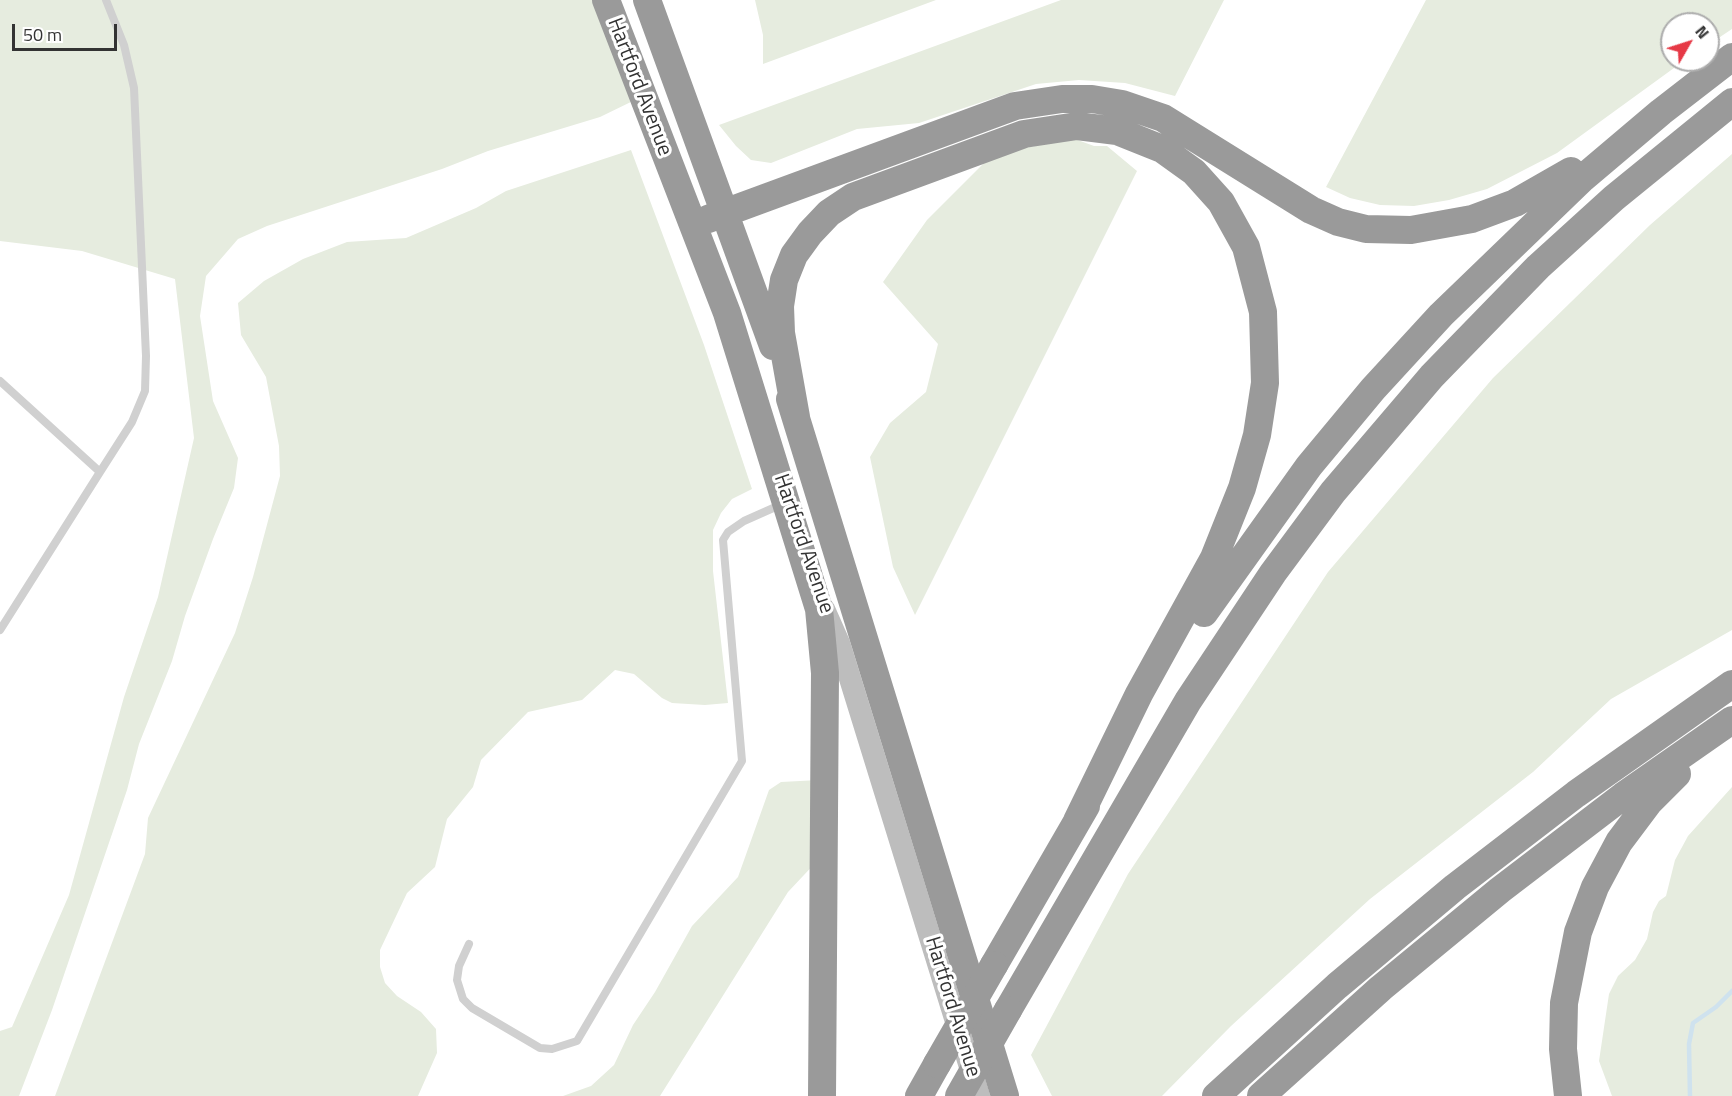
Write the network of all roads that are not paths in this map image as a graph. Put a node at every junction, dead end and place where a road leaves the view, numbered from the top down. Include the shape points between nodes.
1 (106, 0) edge
2 (606, 0) edge
3 (647, 0) edge
4 (1732, 57) edge
5 (1732, 102) edge
6 (1660, 112) junction
7 (725, 212) junction
8 (693, 224) junction
9 (0, 381) edge
10 (796, 417) junction
11 (100, 472) junction
12 (787, 502) junction
13 (810, 578) junction
14 (0, 630) edge
15 (1732, 684) edge
16 (1732, 720) edge
17 (1732, 730) edge
18 (1077, 822) junction
19 (469, 944) dead end
20 (822, 1096) edge
21 (919, 1096) edge
22 (959, 1096) edge
23 (979, 1096) edge
24 (1005, 1096) edge
25 (1216, 1096) edge
26 (1261, 1096) edge
27 (1569, 1096) edge

1 - 11 lane via 124,45 134,88 146,368 145,391 132,422
2 - 8 highway, Hartford Avenue
3 - 7 highway, Hartford Avenue
4 - 6 highway
5 - 22 highway, bridge via 1614,198 1538,267 1425,383 1333,492 1273,573 1188,701
6 - 7 highway via 1566,175 1515,203 1472,219 1427,228 1381,230 1338,222 1311,210 1163,118 1122,104 1078,98 1015,106
6 - 18 highway via 1502,254 1427,329 1341,427 1279,505 1193,629
7 - 8 highway
7 - 10 highway, Hartford Avenue
8 - 12 highway, Hartford Avenue via 737,344
9 - 11 lane
10 - 18 highway via 781,333 784,280 794,255 810,233 829,213 853,197 1024,134 1077,126 1117,131 1162,149 1194,172 1221,202 1246,247 1263,312 1265,383 1251,461 1214,558 1139,694
10 - 24 highway, Hartford Avenue
11 - 14 lane
12 - 13 highway, Hartford Avenue
12 - 19 lane via 744,520 723,540 742,761 577,1041 552,1049 540,1048 472,1008 463,999 457,980
13 - 20 highway via 821,620 824,652
13 - 23 main road, Hartford Avenue via 839,643
15 - 25 highway via 1576,794 1455,887 1337,986
16 - 26 highway via 1623,796 1500,890
17 - 27 highway via 1684,767 1649,802 1619,842 1595,887 1576,940 1566,992 1563,1050
18 - 21 highway, bridge

